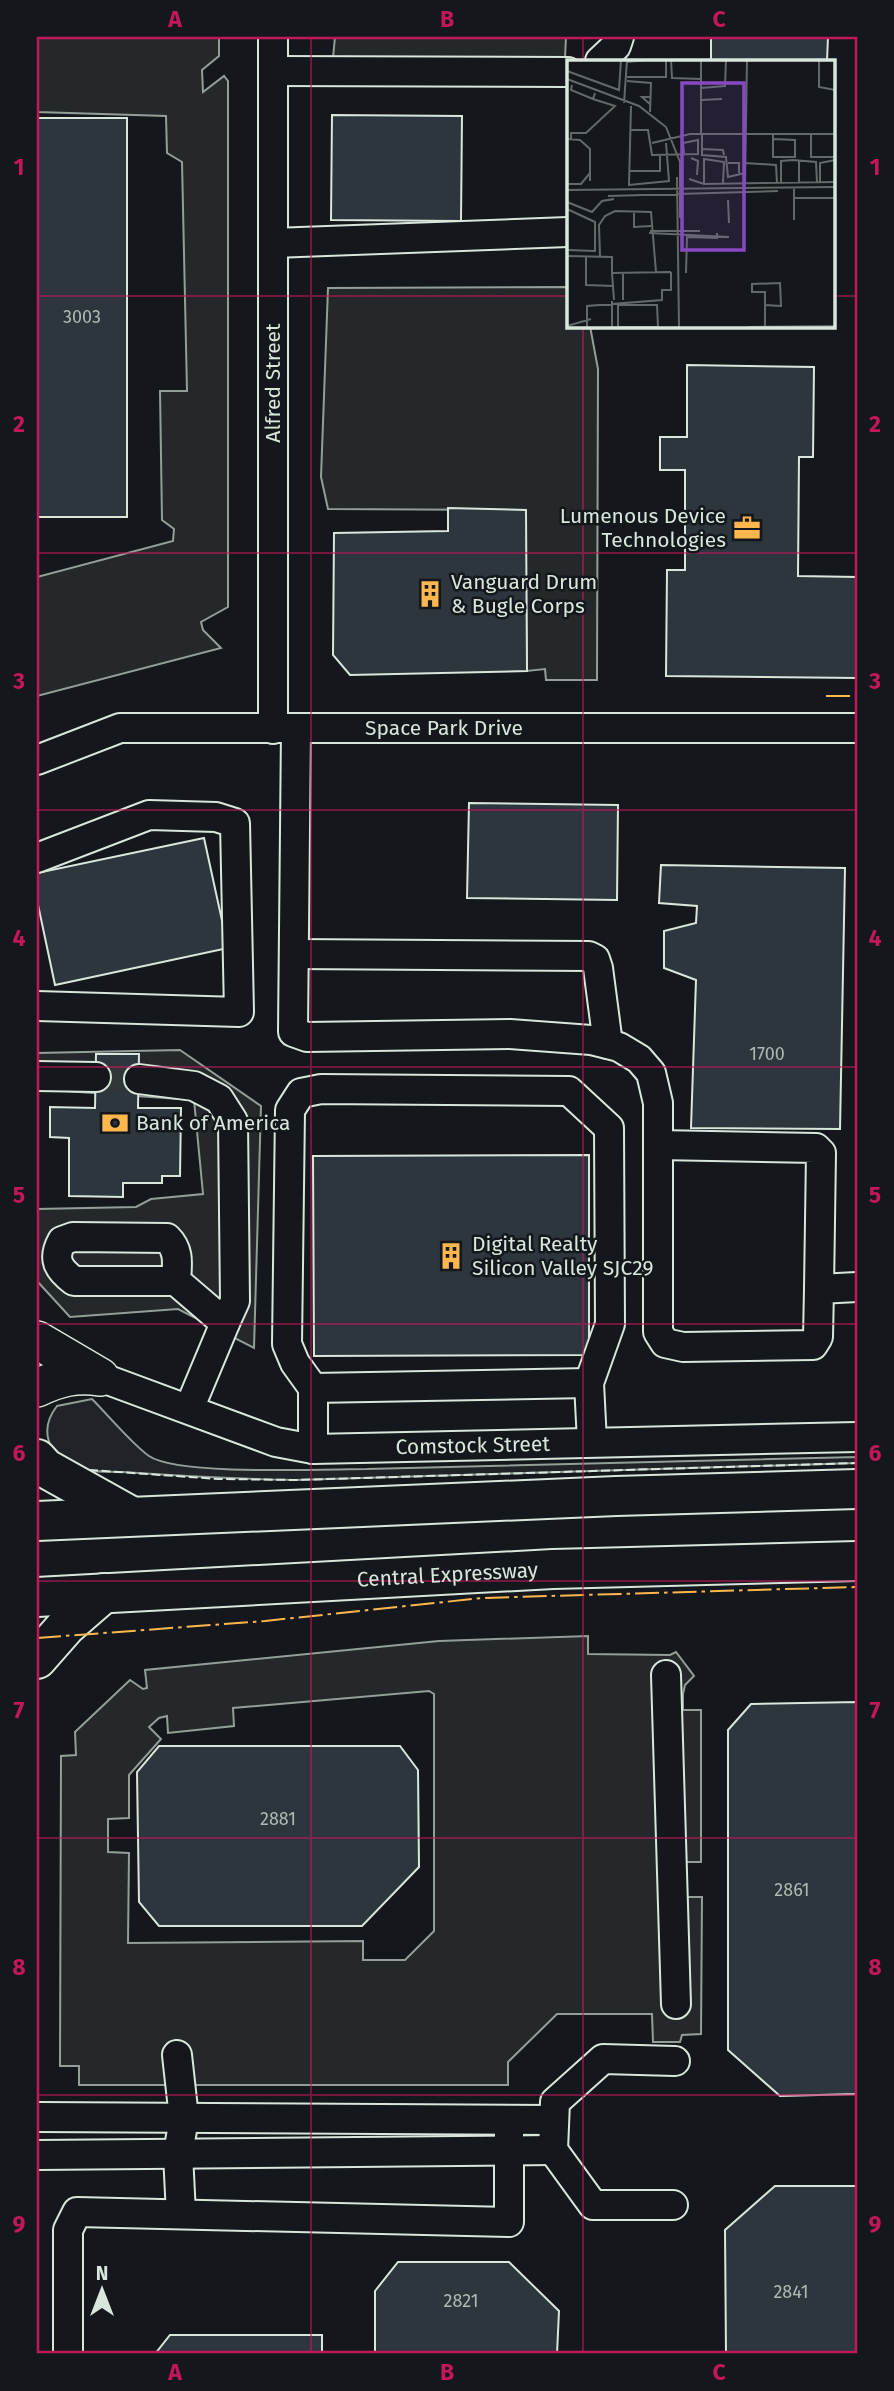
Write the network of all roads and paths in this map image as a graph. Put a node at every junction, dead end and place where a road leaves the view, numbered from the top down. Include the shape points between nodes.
1 (273, 37) edge
2 (620, 37) edge
3 (601, 60) edge
4 (273, 71) junction
5 (567, 72) edge
6 (567, 232) edge
7 (273, 243) junction
8 (857, 728) edge
9 (284, 729) junction
10 (37, 760) edge
11 (37, 858) edge
12 (294, 954) junction
13 (37, 1003) edge
14 (608, 1044) junction
15 (37, 1076) edge
16 (96, 1077) tunnel mouth
17 (138, 1079) tunnel mouth
18 (658, 1145) junction
19 (46, 1252) edge
20 (176, 1281) junction
21 (857, 1287) edge
22 (819, 1289) junction
23 (225, 1322) junction
24 (37, 1340) edge
25 (100, 1377) junction
26 (590, 1383) junction
27 (37, 1388) edge
28 (313, 1388) junction
29 (189, 1409) junction
30 (857, 1437) edge
31 (592, 1442) junction
32 (313, 1449) junction
33 (37, 1459) edge
34 (857, 1489) edge
35 (131, 1517) junction
36 (37, 1521) edge
37 (857, 1561) edge
38 (104, 1593) junction
39 (37, 1597) edge
40 (37, 1659) edge
41 (666, 1675) dead end
42 (676, 2004) dead end
43 (177, 2055) dead end
44 (675, 2061) dead end
45 (37, 2117) edge
46 (184, 2118) junction
47 (509, 2119) junction
48 (554, 2119) junction
49 (509, 2150) junction
50 (554, 2150) junction
51 (178, 2154) junction
52 (37, 2155) edge
53 (673, 2205) dead end
54 (181, 2214) junction
55 (68, 2354) edge

1 - 4 street, Alfred Street
2 - 3 street
4 - 5 street
4 - 7 street, Alfred Street
6 - 7 street
7 - 9 street, Alfred Street
8 - 9 street, Space Park Drive
9 - 10 street, Space Park Drive via 120,729
9 - 12 street, Alfred Street
11 - 13 street via 149,816 216,817 235,823 239,1012
12 - 14 street via 589,957 598,968
12 - 14 street, Alfred Street via 293,1032 307,1037 510,1034
14 - 18 street via 639,1059 651,1073 658,1103
15 - 16 street
17 - 23 street via 194,1086 219,1099 233,1121 235,1301
18 - 22 street via 816,1148 821,1153
18 - 22 street via 658,1332 665,1343 683,1347 813,1345 818,1337
19 - 20 street via 74,1281
19 - 20 street via 73,1237 167,1238 175,1246
20 - 23 street
21 - 22 street
23 - 29 street
24 - 25 main road
25 - 27 main road via 83,1374 54,1379
25 - 29 street, Comstock Street
26 - 28 street
26 - 28 street via 610,1324 609,1128 569,1091 321,1089 301,1093 290,1110 288,1344
26 - 31 street
28 - 32 street
29 - 32 street, Comstock Street via 276,1442
30 - 31 street, Comstock Street
31 - 32 street, Comstock Street
33 - 35 highway
34 - 35 highway
35 - 36 highway
37 - 38 highway, Central Expressway via 553,1569
38 - 39 highway, Central Expressway
38 - 40 highway
41 - 42 street
43 - 46 street
44 - 48 street via 603,2059 555,2102
45 - 46 street
46 - 47 street
46 - 51 street
47 - 48 street
47 - 49 street
48 - 50 street
49 - 50 street
49 - 51 street
49 - 54 street via 509,2222
50 - 53 street via 593,2205
51 - 52 street
51 - 54 street
54 - 55 street via 77,2211 68,2230

